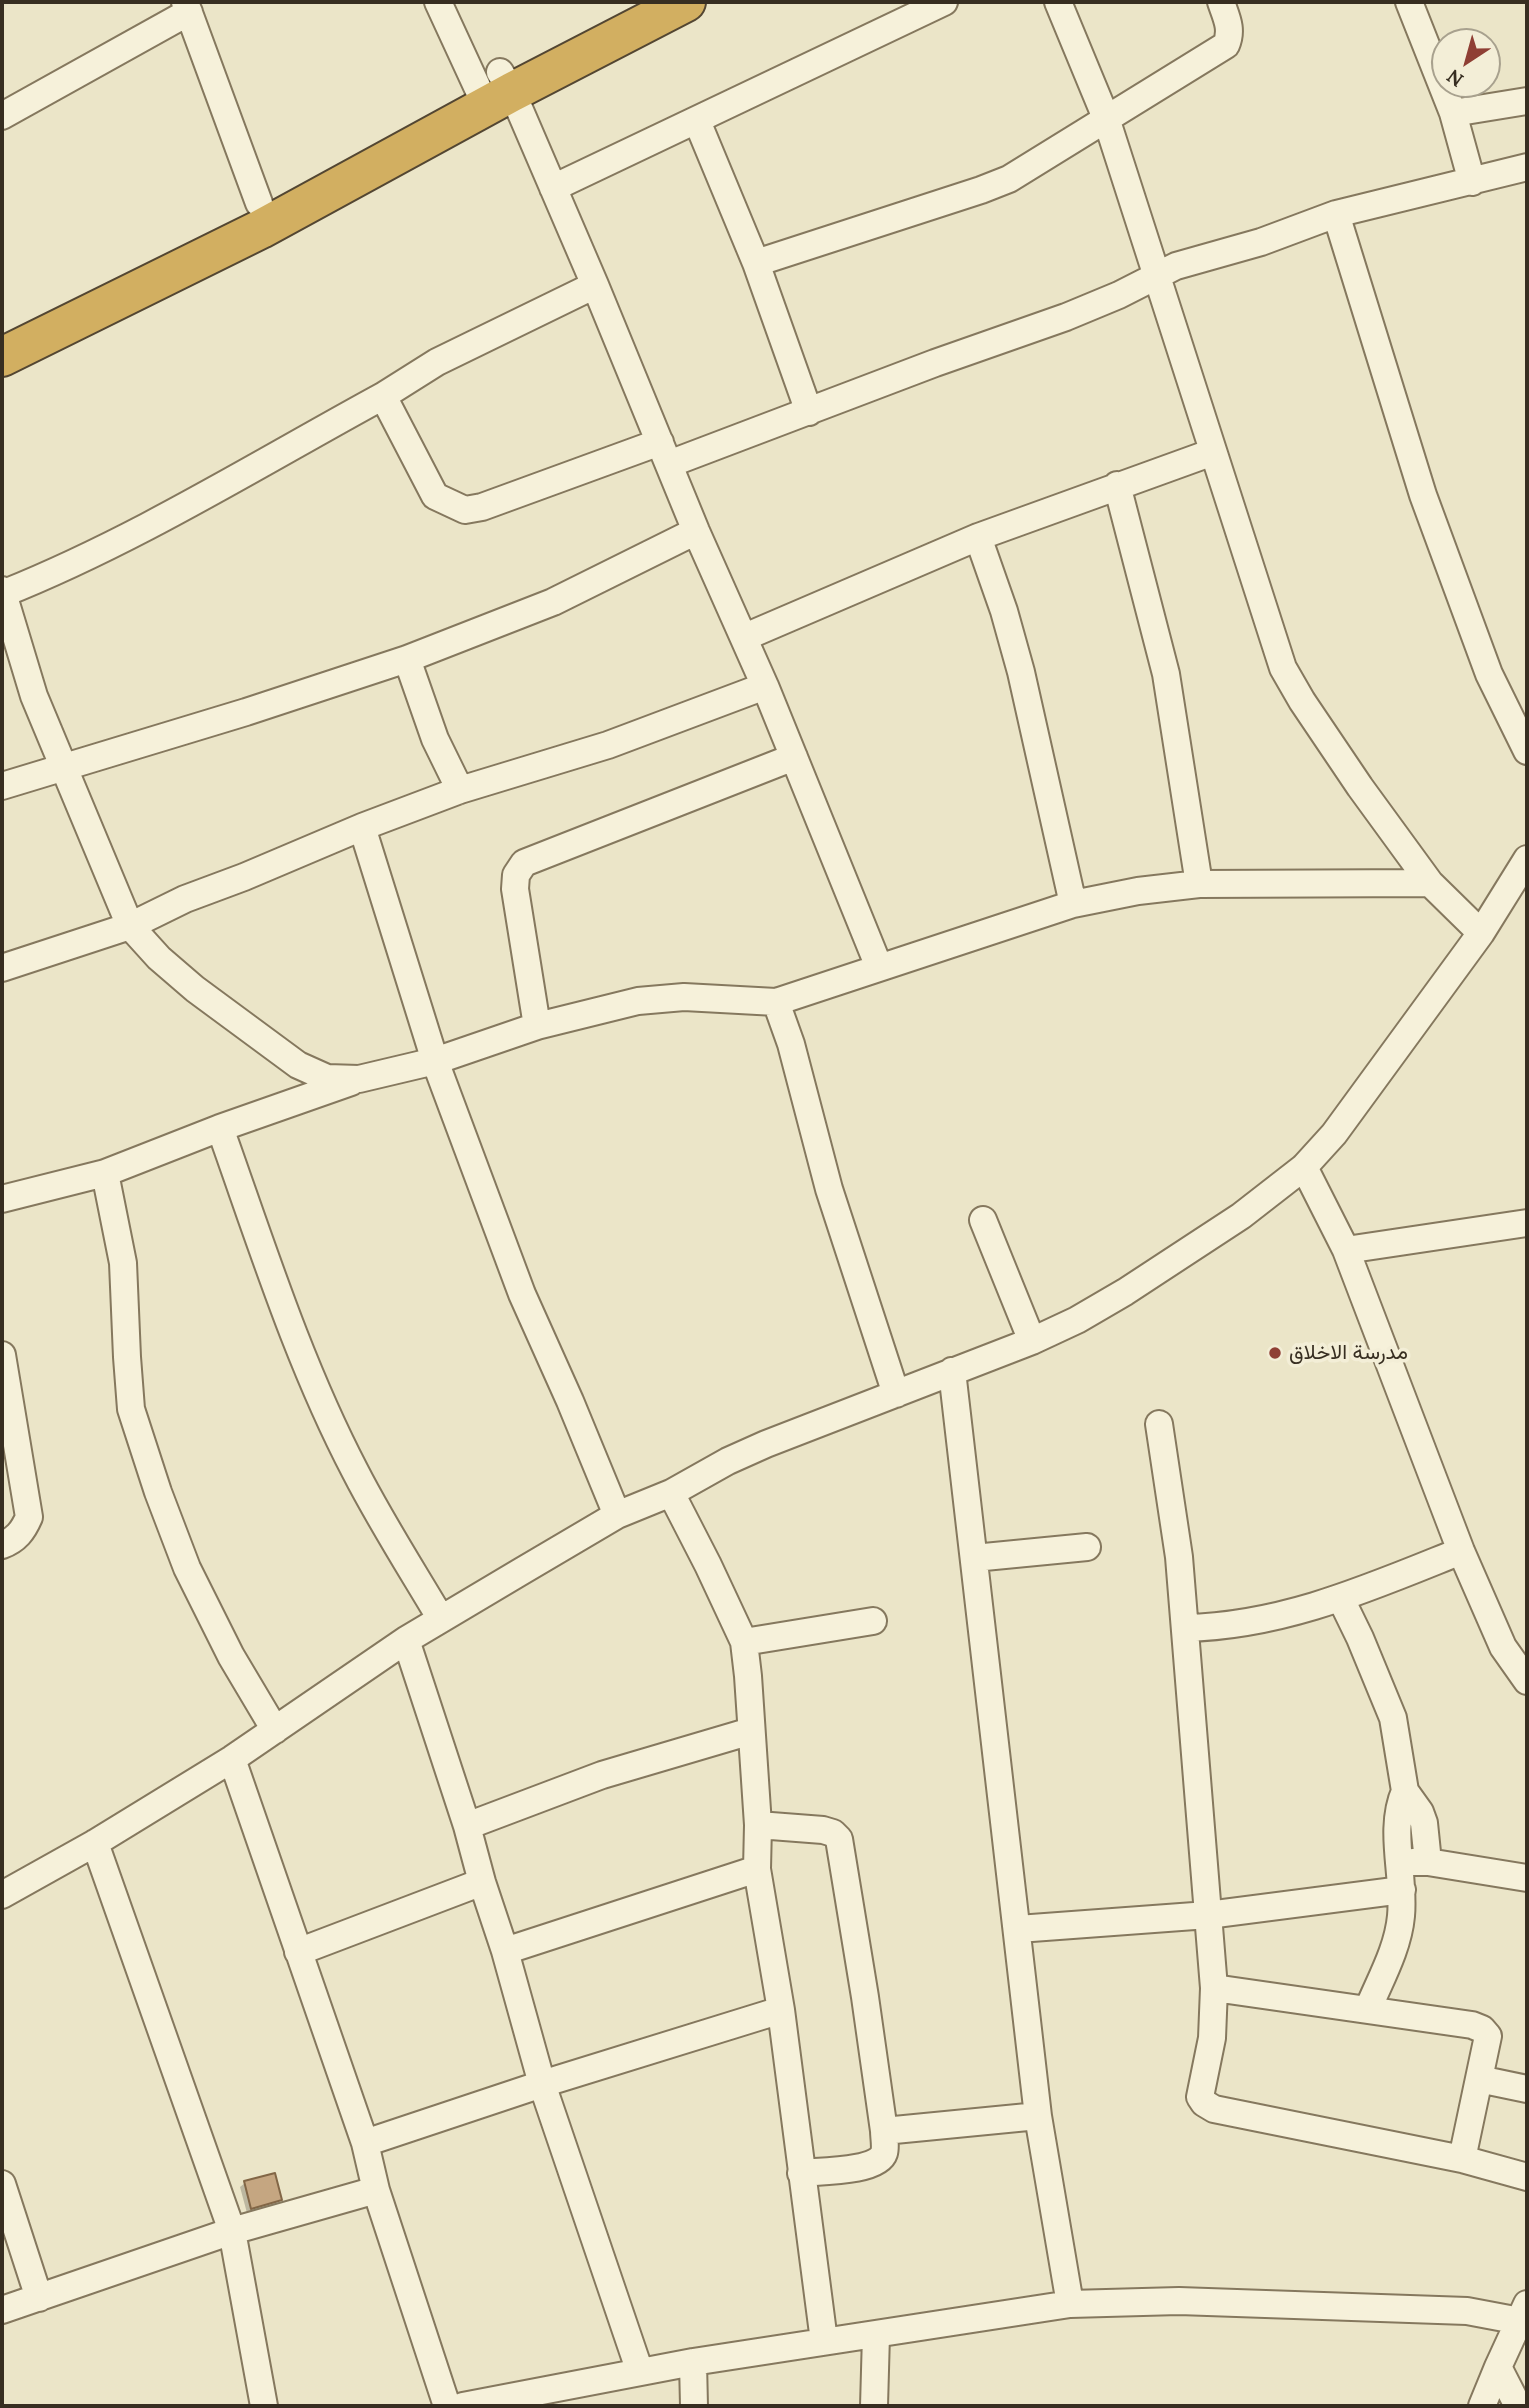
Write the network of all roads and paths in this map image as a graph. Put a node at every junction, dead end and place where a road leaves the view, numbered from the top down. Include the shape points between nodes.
1 (438, 2) edge
2 (635, 2) edge
3 (686, 2) edge
4 (944, 2) edge
5 (1058, 2) edge
6 (1221, 2) edge
7 (1409, 2) edge
8 (187, 7) edge
9 (494, 89) junction
10 (1527, 101) edge
11 (1453, 113) junction
12 (2, 116) edge
13 (1106, 118) junction
14 (697, 121) junction
15 (1527, 167) edge
16 (1472, 182) junction
17 (553, 188) junction
18 (259, 202) junction
19 (1336, 214) junction
20 (756, 263) junction
21 (1157, 275) junction
22 (595, 285) junction
23 (2, 327) edge
24 (2, 357) edge
25 (383, 396) junction
26 (809, 412) junction
27 (1213, 452) junction
28 (664, 453) junction
29 (1117, 485) junction
30 (696, 531) junction
31 (978, 537) junction
32 (2, 593) edge
33 (745, 637) junction
34 (407, 659) junction
35 (765, 686) junction
36 (1527, 751) edge
37 (794, 757) junction
38 (64, 766) junction
39 (2, 786) edge
40 (460, 790) junction
41 (362, 827) junction
42 (1527, 859) edge
43 (1430, 883) junction
44 (1199, 884) junction
45 (1073, 904) junction
46 (130, 926) junction
47 (1481, 933) junction
48 (879, 967) junction
49 (2, 968) edge
50 (776, 1002) junction
51 (537, 1026) junction
52 (435, 1061) junction
53 (359, 1079) junction
54 (220, 1128) junction
55 (1304, 1167) junction
56 (105, 1173) junction
57 (2, 1199) edge
58 (983, 1220) dead end
59 (1527, 1223) edge
60 (1346, 1250) junction
61 (1032, 1341) junction
62 (2, 1355) edge
63 (952, 1371) junction
64 (896, 1394) junction
65 (1159, 1424) dead end
66 (671, 1493) junction
67 (617, 1515) junction
68 (2, 1545) edge
69 (1087, 1547) dead end
70 (1461, 1551) junction
71 (974, 1558) junction
72 (1341, 1599) junction
73 (441, 1619) junction
74 (873, 1621) dead end
75 (1185, 1628) junction
76 (406, 1640) junction
77 (744, 1642) junction
78 (1527, 1681) edge
79 (275, 1730) junction
80 (751, 1731) junction
81 (232, 1759) junction
82 (1405, 1791) junction
83 (758, 1825) junction
84 (467, 1826) junction
85 (95, 1843) junction
86 (1401, 1862) junction
87 (1429, 1862) junction
88 (757, 1869) junction
89 (1527, 1878) edge
90 (482, 1882) junction
91 (5, 1884) edge
92 (1402, 1890) junction
93 (1208, 1915) junction
94 (1018, 1929) junction
95 (505, 1951) junction
96 (298, 1952) junction
97 (1214, 1988) junction
98 (1368, 2009) junction
99 (781, 2010) junction
100 (1479, 2078) junction
101 (542, 2084) junction
102 (1527, 2089) edge
103 (1038, 2116) junction
104 (884, 2131) junction
105 (365, 2143) junction
106 (1462, 2159) junction
107 (802, 2173) junction
108 (1527, 2177) edge
109 (2, 2184) edge
110 (376, 2190) junction
111 (232, 2231) junction
112 (39, 2298) junction
113 (1070, 2304) junction
114 (2, 2310) edge
115 (1523, 2313) edge
116 (876, 2335) junction
117 (824, 2341) junction
118 (1510, 2357) edge
119 (692, 2362) junction
120 (640, 2372) junction
121 (535, 2400) edge
122 (264, 2406) edge
123 (447, 2406) edge
124 (463, 2406) edge
125 (694, 2406) edge
126 (874, 2406) edge
127 (1482, 2406) edge
128 (1518, 2406) edge

1 - 9 street
2 - 9 highway
3 - 9 highway
4 - 14 street
5 - 13 street
6 - 13 street via 1230,27 1226,45
7 - 11 street
8 - 12 street
8 - 18 street
9 - 17 street
9 - 18 highway
9 - 24 highway via 261,229
10 - 11 street
11 - 16 street
13 - 20 street via 1036,164 981,190
13 - 21 street
14 - 17 street
14 - 20 street
15 - 16 street
16 - 19 street
17 - 22 street
18 - 23 highway
19 - 21 street
19 - 36 street via 1423,495 1489,674
20 - 26 street
21 - 26 street via 1066,317
21 - 27 street
22 - 25 street via 438,362
22 - 28 street
25 - 28 street via 435,496 465,510
25 - 32 street via 149,526
26 - 28 street
27 - 29 street
27 - 43 street via 1283,668 1360,787
28 - 30 street
29 - 31 street
29 - 44 street via 1166,674
30 - 33 street
30 - 34 street via 553,602
31 - 33 street
31 - 45 street via 1021,673
32 - 38 street via 34,696
33 - 35 street
34 - 38 street
34 - 40 street via 435,740
35 - 37 street
35 - 40 street via 608,745
37 - 48 street
37 - 51 street via 524,863 516,875 516,889
38 - 39 street
38 - 46 street
40 - 41 street
41 - 46 street
41 - 52 street
42 - 47 street
43 - 44 street
43 - 47 street
44 - 45 street
45 - 48 street
46 - 49 street
46 - 53 street via 195,989 298,1065 327,1078
47 - 55 street via 1334,1134
48 - 50 street
50 - 51 street via 684,997 638,1001
50 - 64 street via 829,1189
51 - 52 street
52 - 53 street
52 - 67 street via 522,1294
53 - 54 street
54 - 56 street
54 - 73 street via 316,1387 355,1471
55 - 60 street
55 - 61 street via 1241,1216 1125,1292
56 - 57 street
56 - 79 street via 123,1263 131,1409 187,1568
58 - 61 street
59 - 60 street
60 - 70 street
61 - 63 street
62 - 68 street via 29,1517 19,1534
63 - 64 street
63 - 71 street
64 - 66 street via 741,1455
65 - 75 street
66 - 67 street
66 - 77 street
67 - 73 street
69 - 71 street
70 - 72 street
70 - 78 street via 1503,1647
71 - 94 street
72 - 75 street via 1268,1618
72 - 82 street via 1393,1718
73 - 76 street
74 - 77 street
75 - 93 street
76 - 79 street
76 - 84 street
77 - 80 street
79 - 81 street
80 - 83 street
80 - 84 street via 601,1775
81 - 85 street
81 - 96 street
82 - 86 street via 1398,1810
82 - 87 street via 1424,1823
83 - 88 street
83 - 104 street via 823,1830 839,1839
84 - 90 street
85 - 91 street
85 - 111 street
86 - 87 street
86 - 92 street
87 - 89 street
88 - 95 street
88 - 99 street
90 - 95 street
90 - 96 street
92 - 93 street
92 - 98 street via 1395,1942
93 - 94 street
93 - 97 street
94 - 103 street
95 - 101 street
96 - 105 street
97 - 98 street
97 - 106 street via 1212,2038 1200,2097 1204,2103 1214,2109
98 - 100 street via 1482,2029 1488,2036
99 - 101 street
99 - 107 street
100 - 102 street
100 - 106 street
101 - 105 street
101 - 120 street
103 - 104 street
103 - 113 street
104 - 107 street via 884,2152 877,2163
105 - 110 street
106 - 108 street
107 - 117 street
109 - 112 street
110 - 111 street
110 - 123 street
111 - 112 street
111 - 122 street
112 - 114 street
113 - 115 street via 1179,2301
113 - 116 street
115 - 118 street
116 - 117 street
116 - 126 street
117 - 119 street
118 - 127 street
118 - 128 street
119 - 120 street
119 - 125 street
120 - 121 street
121 - 124 street

